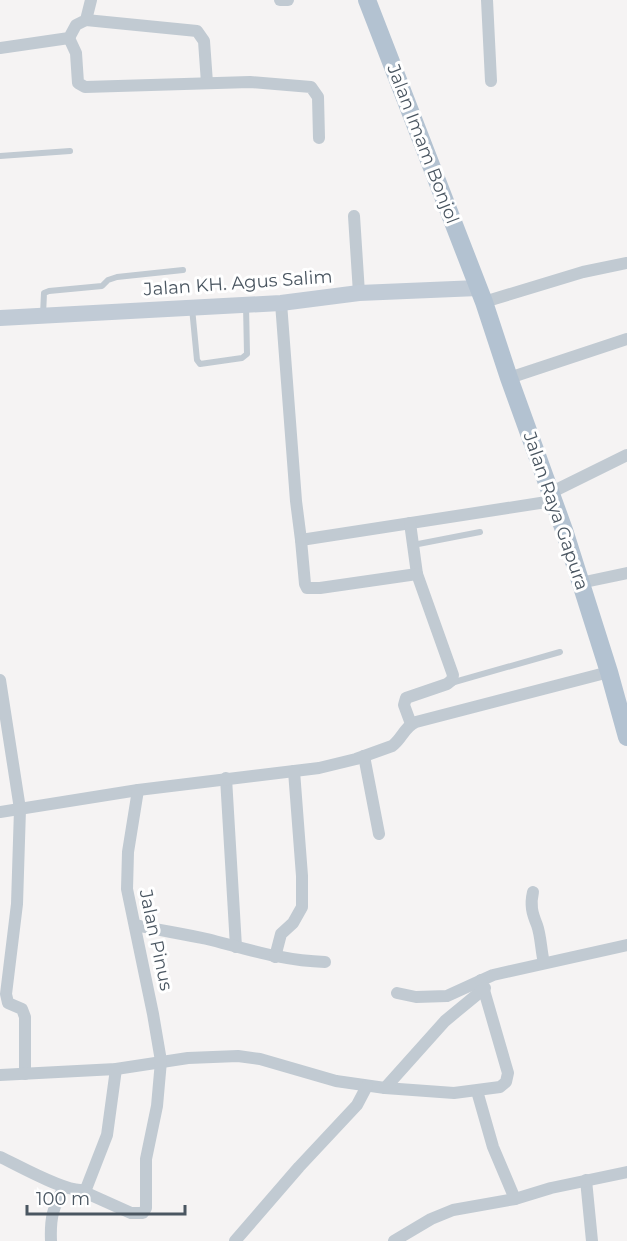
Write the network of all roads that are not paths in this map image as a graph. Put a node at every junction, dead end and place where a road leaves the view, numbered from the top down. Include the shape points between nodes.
1 (91, 0) edge
2 (280, 0) edge
3 (288, 0) edge
4 (367, 0) edge
5 (487, 0) edge
6 (86, 20) junction
7 (69, 38) junction
8 (0, 48) edge
9 (491, 81) dead end
10 (207, 83) junction
11 (319, 138) dead end
12 (69, 151) dead end
13 (0, 156) edge
14 (354, 216) dead end
15 (627, 263) edge
16 (183, 270) dead end
17 (359, 292) junction
18 (481, 295) junction
19 (281, 303) junction
20 (246, 305) junction
21 (192, 308) junction
22 (43, 316) junction
23 (0, 318) edge
24 (627, 339) edge
25 (509, 378) junction
26 (627, 455) edge
27 (552, 497) junction
28 (410, 523) junction
29 (480, 532) dead end
30 (301, 540) junction
31 (413, 545) junction
32 (627, 573) edge
33 (417, 574) junction
34 (580, 582) junction
35 (560, 652) dead end
36 (609, 672) junction
37 (0, 680) edge
38 (447, 684) junction
39 (411, 724) junction
40 (627, 737) edge
41 (364, 756) junction
42 (294, 771) junction
43 (226, 778) junction
44 (138, 790) junction
45 (20, 809) junction
46 (0, 812) edge
47 (379, 834) dead end
48 (533, 892) dead end
49 (135, 925) junction
50 (627, 945) edge
51 (236, 946) junction
52 (6, 956) edge
53 (275, 957) junction
54 (325, 963) dead end
55 (544, 963) junction
56 (483, 984) junction
57 (397, 993) dead end
58 (161, 1061) junction
59 (116, 1069) junction
60 (25, 1074) junction
61 (0, 1075) edge
62 (377, 1087) junction
63 (477, 1091) junction
64 (0, 1157) edge
65 (627, 1172) edge
66 (586, 1180) junction
67 (64, 1187) junction
68 (82, 1191) junction
69 (515, 1199) junction
70 (51, 1241) edge
71 (235, 1241) edge
72 (394, 1241) edge
73 (592, 1241) edge

1 - 6 street
2 - 3 street
4 - 18 main road, Jalan Imam Bonjol
5 - 9 street
6 - 7 street via 76,25
6 - 10 street via 197,31 204,41
7 - 8 street
7 - 10 street via 76,53 80,85 85,87
10 - 11 street via 311,87 318,97
12 - 13 lane
14 - 17 street
15 - 18 street
16 - 22 lane via 117,277 102,286 49,291 44,293
17 - 18 main road, Jalan KH. Agus Salim
17 - 19 main road, Jalan KH. Agus Salim
18 - 25 main road, Jalan Raya Gapura
19 - 20 main road, Jalan KH. Agus Salim
19 - 30 street
20 - 21 main road, Jalan KH. Agus Salim
20 - 21 lane via 247,354 200,364
21 - 22 main road, Jalan KH. Agus Salim
22 - 23 main road, Jalan KH. Agus Salim
24 - 25 street
25 - 27 main road, Jalan Raya Gapura
26 - 27 street
27 - 28 street
27 - 34 main road, Jalan Raya Gapura
28 - 30 street
28 - 31 street
29 - 31 lane
30 - 33 street via 307,588
31 - 33 street
32 - 34 street
33 - 38 street via 453,675
34 - 36 main road, Jalan Raya Gapura
35 - 38 lane
36 - 39 street
36 - 40 main road, Jalan Raya Gapura
37 - 45 street
38 - 39 street via 406,698
39 - 41 street via 398,742
41 - 42 street
41 - 47 street
42 - 43 street
42 - 53 street via 302,907 281,934
43 - 44 street
43 - 51 street
44 - 45 street
44 - 49 street, Jalan Pinus via 126,876
45 - 46 street
45 - 52 street via 16,904
48 - 55 street via 533,919
49 - 51 street
49 - 58 street, Jalan Pinus
50 - 55 street
51 - 53 street
52 - 60 street via 6,998 24,1012
53 - 54 street
55 - 56 street
56 - 57 street via 439,997
56 - 62 street
56 - 63 street via 508,1073 500,1087
58 - 59 street
58 - 62 street via 238,1056 336,1081
58 - 68 street, Jalan Pinus via 146,1159 143,1213 131,1213
59 - 60 street
59 - 68 street via 107,1135
60 - 61 street
62 - 63 street
62 - 71 street via 299,1167
63 - 69 street via 493,1147
64 - 67 street
65 - 66 street
66 - 69 street
66 - 73 street
67 - 68 street
67 - 70 street via 53,1209
69 - 72 street via 453,1210

